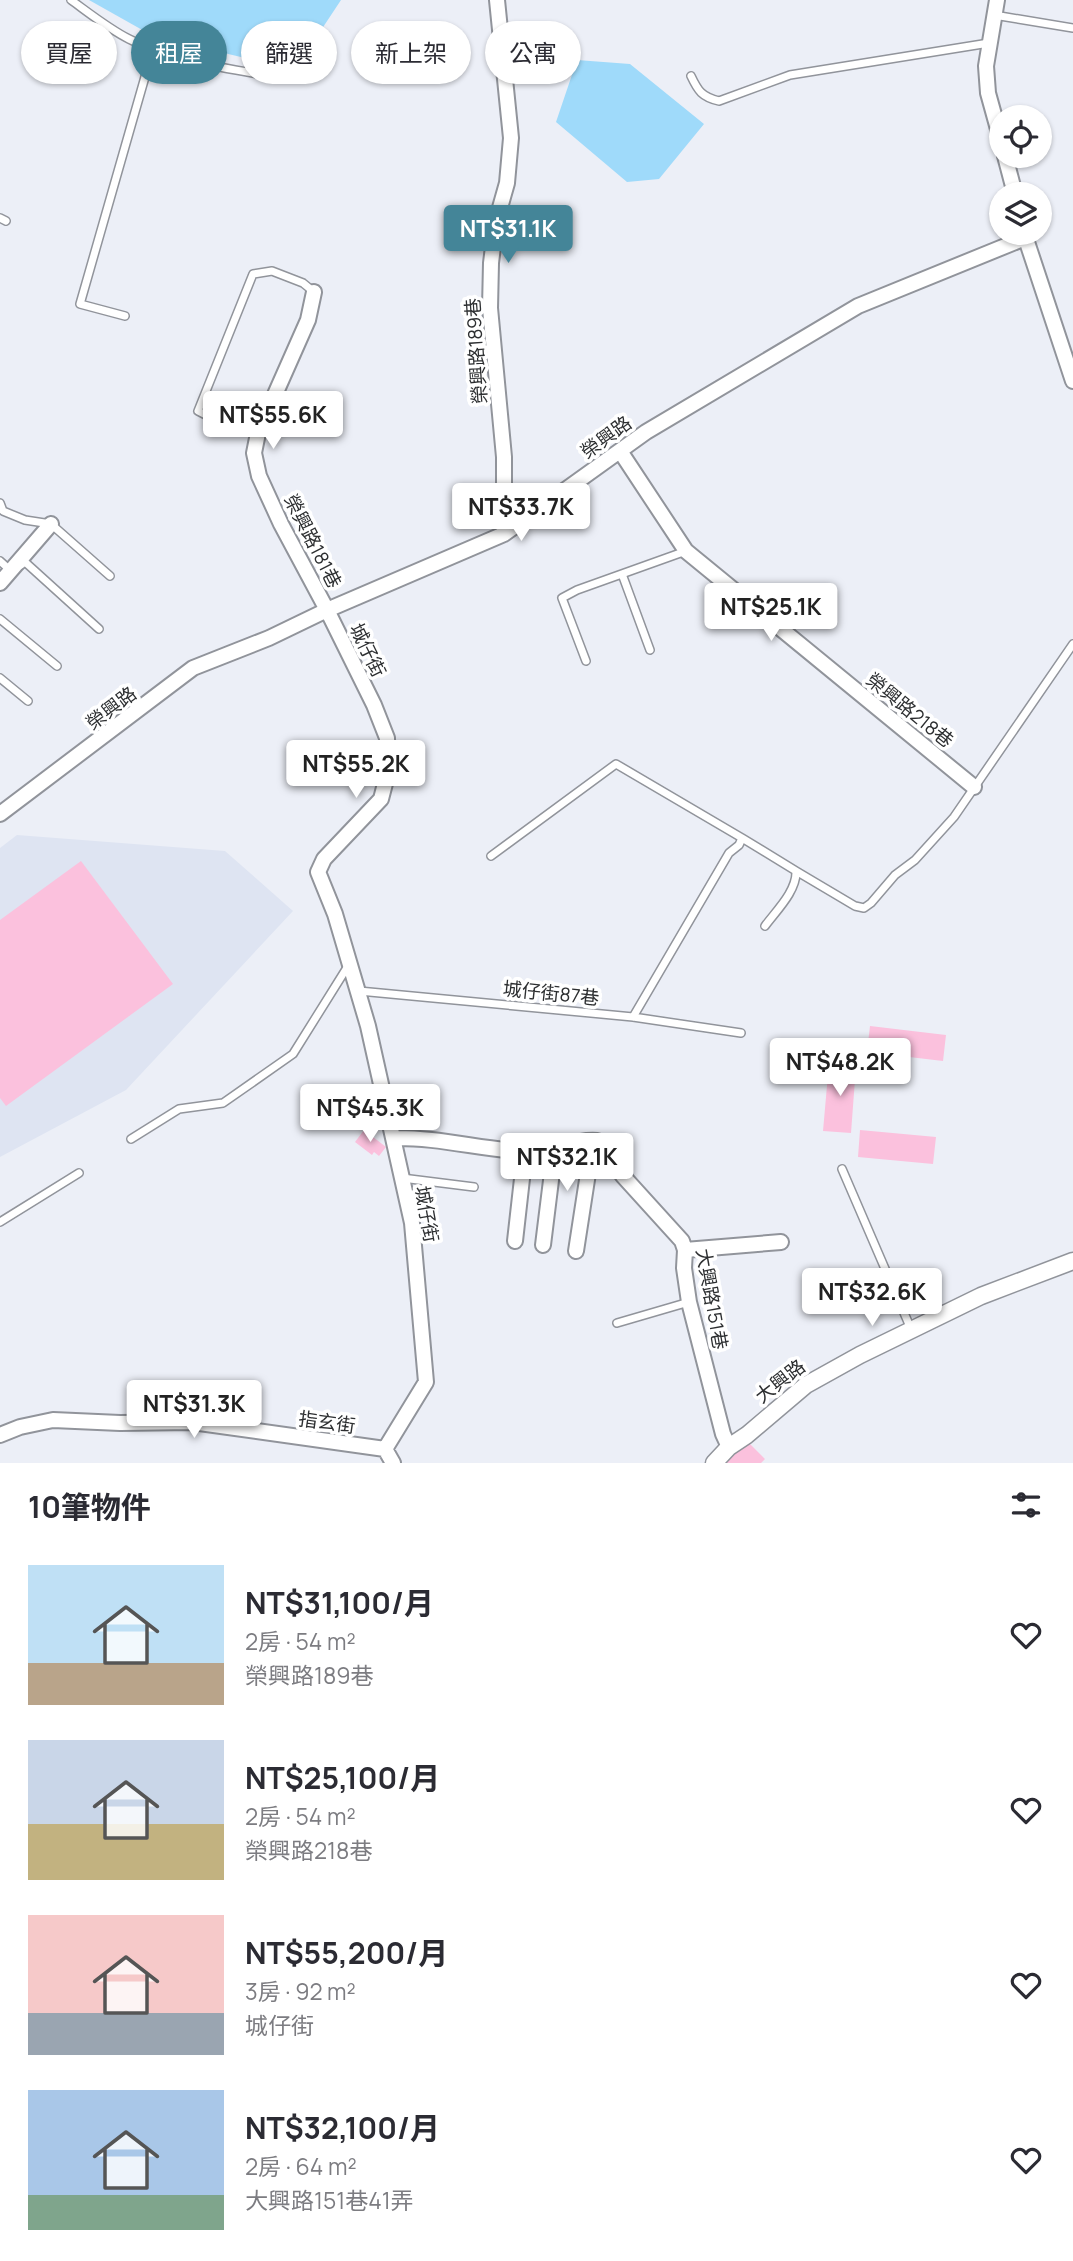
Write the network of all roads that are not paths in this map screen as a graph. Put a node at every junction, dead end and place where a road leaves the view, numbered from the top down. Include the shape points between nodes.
1 (71, 0) edge
2 (497, 0) edge
3 (997, 0) edge
4 (993, 15) junction
5 (1073, 28) edge
6 (131, 40) edge
7 (989, 43) junction
8 (691, 76) dead end
9 (143, 84) edge
10 (991, 105) edge
11 (1001, 245) edge
12 (1028, 245) edge
13 (314, 292) joint
14 (125, 316) dead end
15 (1073, 381) edge
16 (258, 433) junction
17 (620, 451) junction
18 (0, 503) edge
19 (51, 524) junction
20 (504, 534) junction
21 (686, 551) junction
22 (5, 566) edge
23 (622, 574) junction
24 (110, 576) dead end
25 (0, 583) edge
26 (327, 610) junction
27 (0, 619) edge
28 (99, 629) dead end
29 (1073, 644) edge
30 (650, 650) dead end
31 (586, 661) dead end
32 (57, 666) dead end
33 (0, 678) edge
34 (28, 701) dead end
35 (974, 788) junction
36 (0, 814) edge
37 (742, 838) junction
38 (491, 856) dead end
39 (796, 871) junction
40 (765, 926) dead end
41 (354, 975) junction
42 (633, 1017) junction
43 (741, 1033) dead end
44 (393, 1138) junction
45 (131, 1139) dead end
46 (593, 1141) junction
47 (555, 1148) junction
48 (525, 1152) junction
49 (842, 1169) dead end
50 (79, 1172) dead end
51 (401, 1178) junction
52 (474, 1187) dead end
53 (0, 1222) edge
54 (515, 1241) dead end
55 (781, 1242) dead end
56 (543, 1245) dead end
57 (685, 1250) junction
58 (576, 1251) dead end
59 (1073, 1261) edge
60 (689, 1302) junction
61 (617, 1323) dead end
62 (911, 1329) junction
63 (0, 1435) edge
64 (729, 1447) junction
65 (385, 1450) junction
66 (393, 1463) edge
67 (714, 1463) edge

1 - 6 lane
2 - 20 street, 榮興路189巷 via 511,138 507,183 496,222 490,296 504,457
3 - 4 street
4 - 5 lane
4 - 7 street
7 - 8 lane via 790,75 719,101 699,93
7 - 10 street via 986,66
9 - 14 lane via 80,304
11 - 17 street, 榮興路 via 858,306
12 - 15 street
13 - 16 street, 榮興路181巷 via 308,320
13 - 16 lane via 272,271 253,274 198,411 225,425
16 - 26 street, 榮興路181巷 via 254,453 260,476
17 - 20 street, 榮興路
17 - 21 street, 榮興路218巷
18 - 19 lane via 3,511
19 - 22 street
19 - 24 lane
20 - 26 street, 榮興路
21 - 23 lane
21 - 35 street, 榮興路218巷
22 - 25 street
22 - 28 lane via 25,562
23 - 30 lane
23 - 31 lane via 562,598
26 - 36 street, 榮興路 via 193,668
26 - 41 street, 城仔街 via 387,738 388,772 381,799 324,859 318,872
27 - 32 lane
29 - 35 lane
33 - 34 lane
35 - 39 lane via 915,860 864,908
37 - 38 lane via 616,764
37 - 39 lane
37 - 42 lane
39 - 40 lane via 790,893
41 - 42 lane, 城仔街87巷
41 - 44 street, 城仔街
41 - 45 lane via 293,1054 223,1103 179,1109
42 - 43 lane, 城仔街87巷
44 - 48 street
44 - 51 street, 城仔街
46 - 47 street
46 - 57 street, 大興路151巷 via 682,1241
46 - 58 street
47 - 48 street
47 - 56 street
48 - 54 street
49 - 62 lane
50 - 53 lane
51 - 52 lane
51 - 65 street, 城仔街 via 412,1223 426,1382
55 - 57 street
57 - 60 street, 大興路151巷
59 - 62 street, 大興路
60 - 61 lane
60 - 64 street, 大興路151巷
62 - 64 street, 大興路 via 806,1385
63 - 65 street, 指玄街 via 53,1420 192,1422
64 - 67 street, 大興路
65 - 66 street

